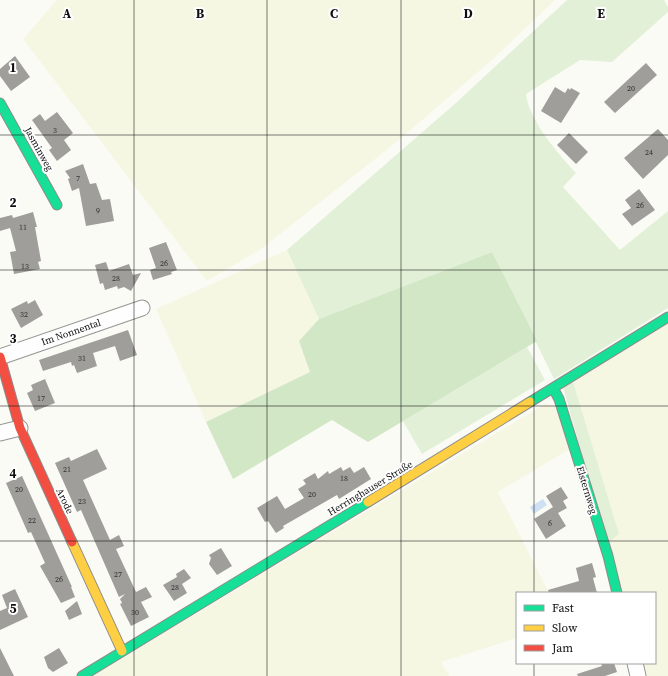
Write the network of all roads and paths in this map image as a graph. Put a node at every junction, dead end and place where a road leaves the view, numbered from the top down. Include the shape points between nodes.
1 (0, 104) edge
2 (58, 205) dead end
3 (142, 308) dead end
4 (668, 317) edge
5 (0, 357) edge
6 (553, 388) junction
7 (20, 428) junction
8 (0, 433) edge
9 (617, 592) edge
10 (122, 651) junction
11 (635, 664) edge
12 (82, 676) edge
13 (638, 676) edge

1 - 2 street, Jasminweg
3 - 5 street, Im Nonnental
4 - 6 street, Herringhauser Straße
5 - 7 street, Arode
6 - 9 street, Elsternweg via 559,399
6 - 10 street, Herringhauser Straße
7 - 8 street
7 - 10 street, Arode
10 - 12 street, Herringhauser Straße
11 - 13 street

